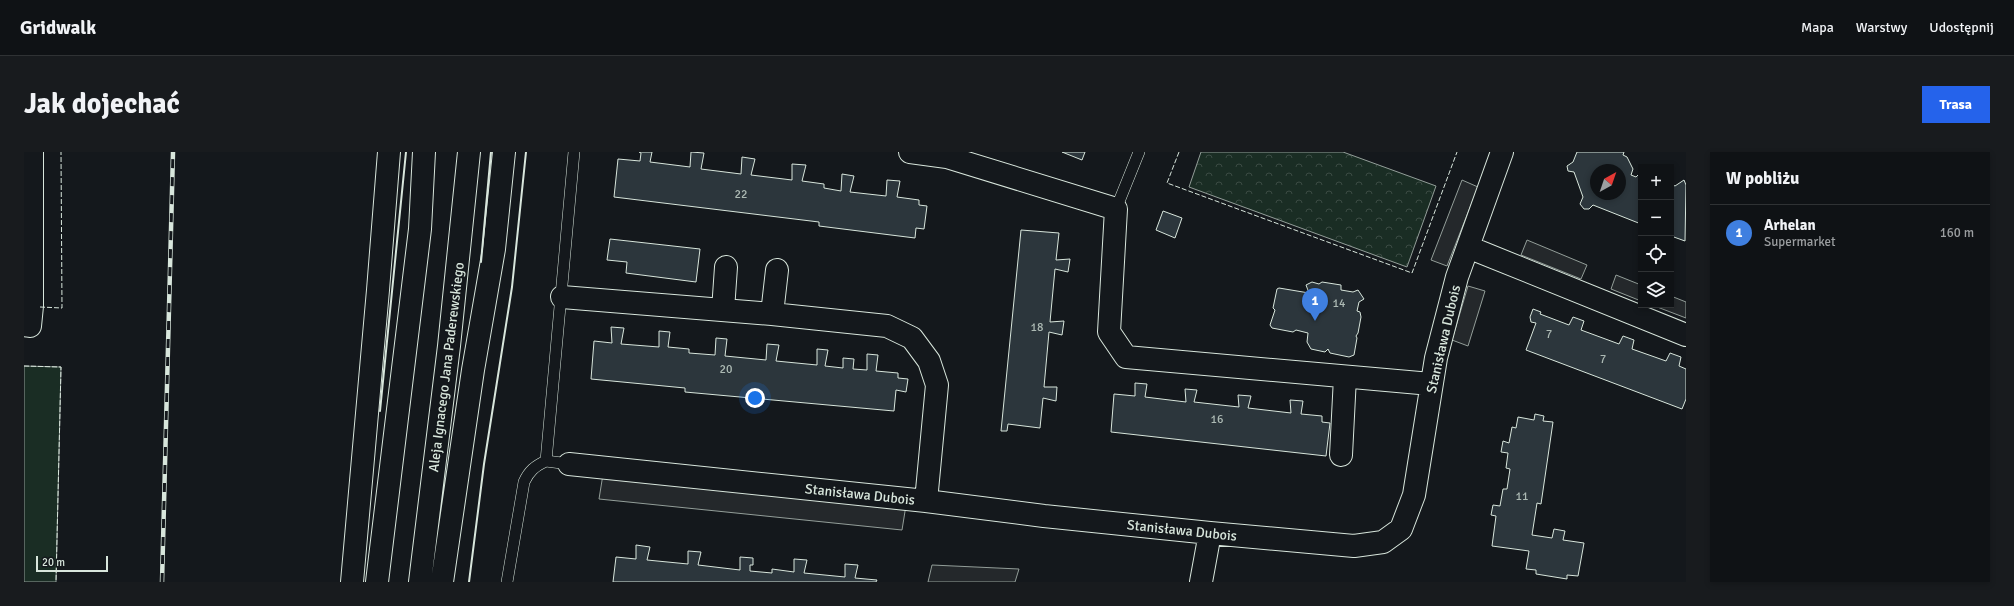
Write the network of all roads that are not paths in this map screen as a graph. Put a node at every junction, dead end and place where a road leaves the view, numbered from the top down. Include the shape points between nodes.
1 (32, 152) edge
2 (389, 152) edge
3 (424, 152) edge
4 (469, 152) edge
5 (504, 152) edge
6 (574, 152) edge
7 (910, 152) edge
8 (1139, 152) edge
9 (1502, 152) edge
10 (1116, 209) junction
11 (1468, 246) junction
12 (726, 268) dead end
13 (777, 270) dead end
14 (562, 297) junction
15 (723, 310) junction
16 (772, 314) junction
17 (27, 326) edge
18 (1686, 336) edge
19 (1345, 377) junction
20 (1431, 384) junction
21 (1341, 455) dead end
22 (546, 461) junction
23 (569, 464) joint
24 (926, 501) junction
25 (1210, 533) junction
26 (352, 582) edge
27 (377, 582) edge
28 (420, 582) edge
29 (442, 582) edge
30 (508, 582) edge
31 (1201, 582) edge

1 - 17 street via 32,306
2 - 26 street
3 - 27 street via 420,229
4 - 28 street, Aleja Ignacego Jana Paderewskiego via 449,346
5 - 29 street via 494,248
6 - 14 lane
7 - 10 street via 947,157
8 - 10 lane
9 - 11 street, Stanisława Dubois
10 - 19 street via 1109,332 1126,357
11 - 18 street
11 - 20 street, Stanisława Dubois via 1457,277
12 - 15 street
13 - 16 street
14 - 15 street
14 - 22 lane
15 - 16 street
16 - 24 street via 887,326 912,338 929,361 937,385
19 - 20 street
19 - 21 street
20 - 25 street, Stanisława Dubois via 1414,495 1401,529 1383,542 1354,546
22 - 23 lane
22 - 30 lane via 528,473 524,482
23 - 24 street, Stanisława Dubois
24 - 25 street, Stanisława Dubois
25 - 31 street

